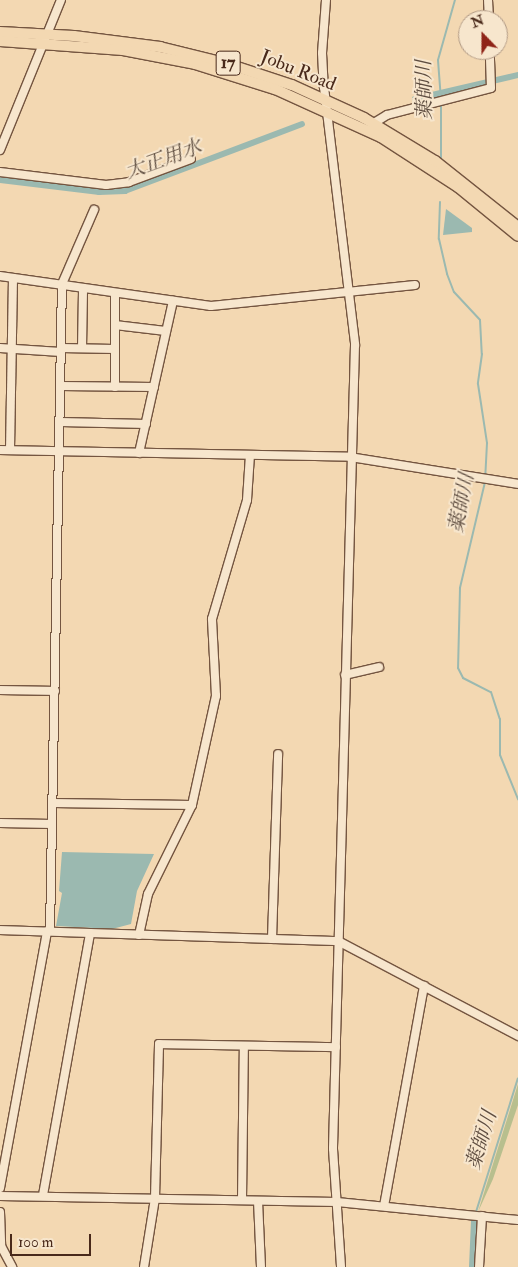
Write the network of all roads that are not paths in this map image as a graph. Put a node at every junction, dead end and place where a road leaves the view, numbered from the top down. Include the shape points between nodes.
1 (62, 0) edge
2 (326, 0) edge
3 (0, 32) edge
4 (44, 38) junction
5 (0, 40) edge
6 (490, 60) edge
7 (327, 100) junction
8 (329, 111) junction
9 (374, 123) junction
10 (0, 150) edge
11 (191, 159) dead end
12 (435, 166) junction
13 (0, 172) edge
14 (452, 179) junction
15 (94, 210) dead end
16 (518, 227) edge
17 (518, 236) edge
18 (0, 276) edge
19 (13, 278) junction
20 (62, 284) junction
21 (415, 285) dead end
22 (83, 288) junction
23 (350, 292) junction
24 (115, 293) junction
25 (173, 301) junction
26 (115, 325) junction
27 (166, 331) junction
28 (0, 348) edge
29 (82, 348) junction
30 (12, 349) junction
31 (115, 349) junction
32 (61, 350) junction
33 (61, 386) junction
34 (115, 387) junction
35 (154, 387) junction
36 (60, 422) junction
37 (146, 424) junction
38 (0, 450) edge
39 (10, 450) junction
40 (60, 451) junction
41 (139, 453) junction
42 (250, 455) junction
43 (350, 457) junction
44 (518, 484) edge
45 (379, 667) dead end
46 (345, 675) junction
47 (0, 690) edge
48 (55, 691) junction
49 (278, 754) dead end
50 (53, 803) junction
51 (192, 805) junction
52 (0, 823) edge
53 (52, 824) junction
54 (0, 930) edge
55 (48, 931) junction
56 (90, 933) junction
57 (138, 934) junction
58 (272, 939) junction
59 (338, 941) junction
60 (424, 986) junction
61 (518, 1036) edge
62 (244, 1046) junction
63 (336, 1047) junction
64 (0, 1188) edge
65 (0, 1196) edge
66 (43, 1196) junction
67 (155, 1198) junction
68 (242, 1200) junction
69 (258, 1201) junction
70 (337, 1202) junction
71 (384, 1206) junction
72 (0, 1212) edge
73 (482, 1216) junction
74 (518, 1220) edge
75 (12, 1267) edge
76 (144, 1267) edge
77 (261, 1267) edge
78 (341, 1267) edge
79 (479, 1267) edge

1 - 4 street
2 - 7 street via 322,53
3 - 4 highway, Jobu Road / 17
4 - 5 highway, Jobu Road / 17
4 - 7 highway, Jobu Road / 17 via 105,39 209,58
4 - 8 highway, Jobu Road / 17 via 194,64 251,80
4 - 10 street
6 - 9 street via 491,88 387,115
7 - 8 street
7 - 9 highway, Jobu Road / 17
8 - 12 highway, Jobu Road / 17
8 - 23 street
9 - 12 highway, Jobu Road / 17
11 - 13 street via 130,182 106,185
12 - 14 highway, Jobu Road / 17
14 - 16 highway, Jobu Road / 17
14 - 17 highway, Jobu Road / 17
15 - 20 street
18 - 19 street
19 - 20 street
19 - 30 street
20 - 22 street
20 - 32 street
21 - 23 street
22 - 24 street
22 - 29 street
23 - 25 street via 211,306
23 - 43 street via 356,345
24 - 25 street
24 - 26 street
25 - 27 street
26 - 27 street
26 - 31 street
27 - 35 street
28 - 30 street
29 - 31 street
29 - 32 street
30 - 32 street
30 - 39 street
31 - 34 street
32 - 33 street
33 - 34 street
33 - 36 street
34 - 35 street
35 - 37 street
36 - 37 street
36 - 40 street
37 - 41 street
38 - 39 street
39 - 40 street
40 - 41 street
40 - 48 street
41 - 42 street
42 - 43 street
42 - 51 street via 247,500 212,619 216,696
43 - 44 street
43 - 46 street
45 - 46 street
46 - 59 street
47 - 48 street
48 - 50 street
49 - 58 street
50 - 51 street
50 - 53 street
51 - 57 street via 148,894
52 - 53 street
53 - 55 street
54 - 55 street
55 - 56 street
55 - 64 street
56 - 57 street
56 - 66 street
57 - 58 street
58 - 59 street
59 - 60 street
59 - 63 street
60 - 61 street
60 - 71 street
62 - 63 street
62 - 67 street via 159,1044
62 - 68 street
63 - 70 street via 332,1149
65 - 66 street
66 - 67 street
67 - 68 street
67 - 76 street
68 - 69 street
69 - 70 street
69 - 77 street
70 - 71 street
70 - 78 street
71 - 73 street
72 - 75 street via 1,1246
73 - 74 street
73 - 79 street

